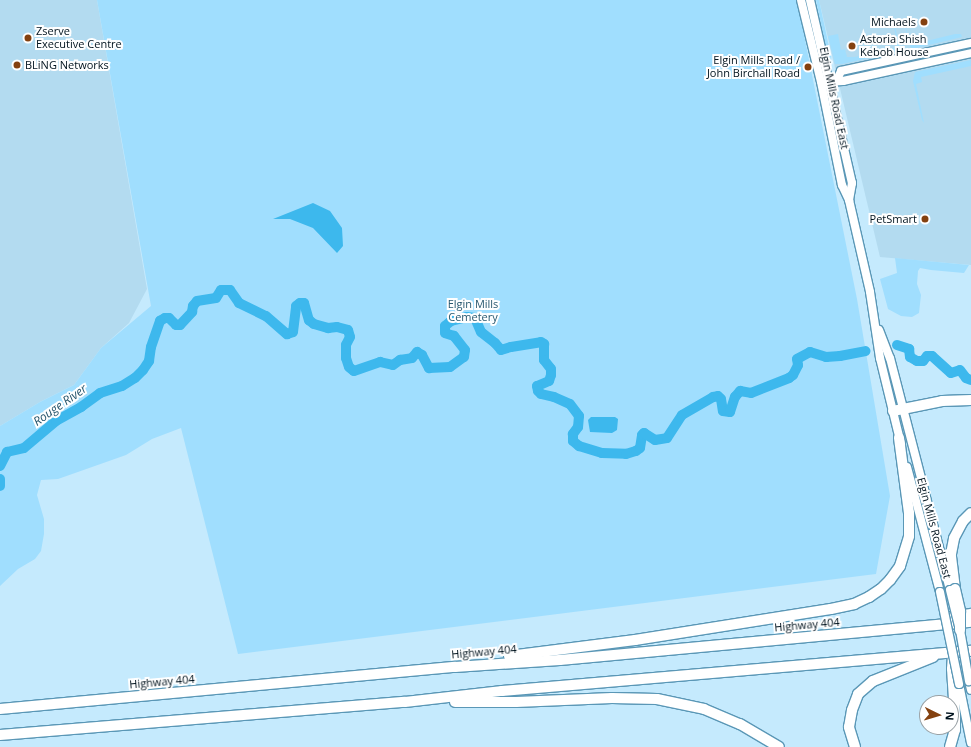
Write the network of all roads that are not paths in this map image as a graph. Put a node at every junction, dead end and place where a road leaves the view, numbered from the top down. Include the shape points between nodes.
1 (801, 0) edge
2 (810, 0) edge
3 (971, 42) edge
4 (971, 53) edge
5 (829, 81) junction
6 (876, 320) junction
7 (971, 400) edge
8 (903, 408) junction
9 (893, 411) junction
10 (899, 438) junction
11 (971, 513) edge
12 (952, 590) junction
13 (971, 614) edge
14 (971, 622) edge
15 (935, 625) junction
16 (960, 630) joint
17 (971, 651) edge
18 (953, 653) joint
19 (939, 654) junction
20 (455, 667) junction
21 (956, 684) junction
22 (971, 690) edge
23 (405, 702) junction
24 (0, 709) edge
25 (0, 735) edge
26 (971, 742) edge
27 (779, 747) edge
28 (856, 747) edge
29 (950, 747) edge

1 - 5 main road, Elgin Mills Road East
2 - 5 main road, Elgin Mills Road East
3 - 5 main road via 841,71
4 - 5 main road via 843,81
5 - 6 main road, Elgin Mills Road East via 842,185 849,200
6 - 8 main road, Elgin Mills Road East via 890,358
6 - 9 main road, Elgin Mills Road East via 880,358
7 - 8 highway via 942,401
8 - 9 highway
8 - 12 main road, Elgin Mills Road East
9 - 10 main road, Elgin Mills Road East
10 - 18 main road, Elgin Mills Road East, bridge via 940,592
10 - 20 highway via 909,513 909,536 900,566 890,580 869,597 854,604 831,609 635,640 466,661
11 - 12 highway via 963,521 954,538 951,554
12 - 16 highway, bridge via 960,611
13 - 15 highway via 948,618
14 - 15 highway, Highway 404
15 - 20 highway, Highway 404 via 560,660
16 - 22 main road, bridge
17 - 19 highway
18 - 21 highway, bridge via 952,669
19 - 23 highway via 502,691
19 - 28 highway via 913,666 886,674 858,694 849,727
20 - 24 highway, Highway 404
21 - 26 main road
21 - 29 highway via 955,730
23 - 25 highway
23 - 27 highway via 657,699 704,709 740,724

